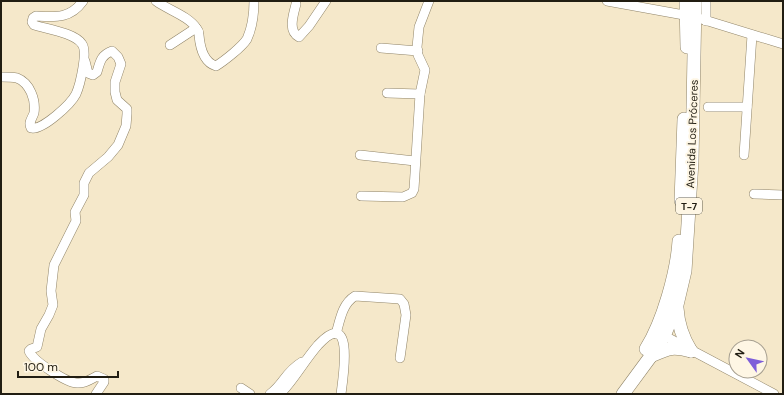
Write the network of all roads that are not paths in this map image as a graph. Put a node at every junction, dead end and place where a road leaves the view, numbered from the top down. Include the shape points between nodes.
1 (83, 1) edge
2 (156, 1) edge
3 (254, 1) edge
4 (326, 1) edge
5 (429, 1) edge
6 (607, 1) edge
7 (686, 1) edge
8 (695, 1) edge
9 (706, 1) edge
10 (296, 4) dead end
11 (696, 18) junction
12 (196, 28) junction
13 (752, 34) junction
14 (783, 44) edge
15 (170, 45) dead end
16 (382, 48) dead end
17 (418, 51) junction
18 (85, 61) junction
19 (1, 77) edge
20 (387, 93) dead end
21 (420, 94) junction
22 (708, 106) dead end
23 (747, 107) junction
24 (360, 155) dead end
25 (744, 155) dead end
26 (415, 161) junction
27 (754, 194) dead end
28 (783, 195) edge
29 (361, 196) dead end
30 (676, 305) junction
31 (336, 334) junction
32 (660, 334) junction
33 (691, 351) junction
34 (651, 356) junction
35 (400, 358) dead end
36 (307, 359) junction
37 (241, 388) dead end
38 (96, 394) edge
39 (250, 394) edge
40 (270, 394) edge
41 (280, 394) edge
42 (341, 394) edge
43 (614, 394) edge
44 (623, 394) edge
45 (774, 394) edge

1 - 18 street via 66,14 52,17 36,16 32,22 34,25 78,40 83,44
2 - 12 street via 188,20
3 - 12 street via 246,40 226,60 216,66 210,65 203,54
4 - 10 street via 299,37 294,34 292,28
5 - 17 street via 419,27
6 - 11 street
7 - 11 highway, Avenida Los Próceres / T-7
8 - 11 highway, Avenida Los Próceres / T-7
9 - 11 street
11 - 13 street
11 - 30 highway, Avenida Los Próceres / T-7 via 692,161 685,271
11 - 32 highway, Avenida Los Próceres / T-7 via 687,49 678,251
12 - 15 street
13 - 14 street
13 - 23 street
16 - 17 street
17 - 21 street via 425,70
18 - 19 street via 76,95 52,118 35,128 31,128 29,124 34,113 34,98 29,89 19,79
18 - 38 street via 88,73 93,75 98,72 102,58 110,52 112,51 119,59 121,65 115,82 115,92 117,100 127,109 126,126 118,145 90,173 84,183 84,195 75,212 76,221 52,270 52,310 41,329 37,348 29,351 45,367 68,381 79,383 98,376 104,378
20 - 21 street
21 - 26 street
22 - 23 street
23 - 25 street
24 - 26 street
26 - 29 street via 414,190 408,196
27 - 28 street
30 - 32 highway, Avenida Los Próceres / T-7
30 - 33 highway, T-7 via 680,330
31 - 35 street via 344,307 355,296 400,299 406,315
31 - 36 street via 325,339
31 - 42 street via 344,343 345,366
32 - 33 street
32 - 34 highway, Avenida Los Próceres / T-7
32 - 43 highway, Avenida Los Próceres / T-7
33 - 34 highway via 671,347
33 - 45 street
34 - 44 highway, Avenida Los Próceres / T-7
36 - 40 street via 287,373
36 - 41 street
37 - 39 street

